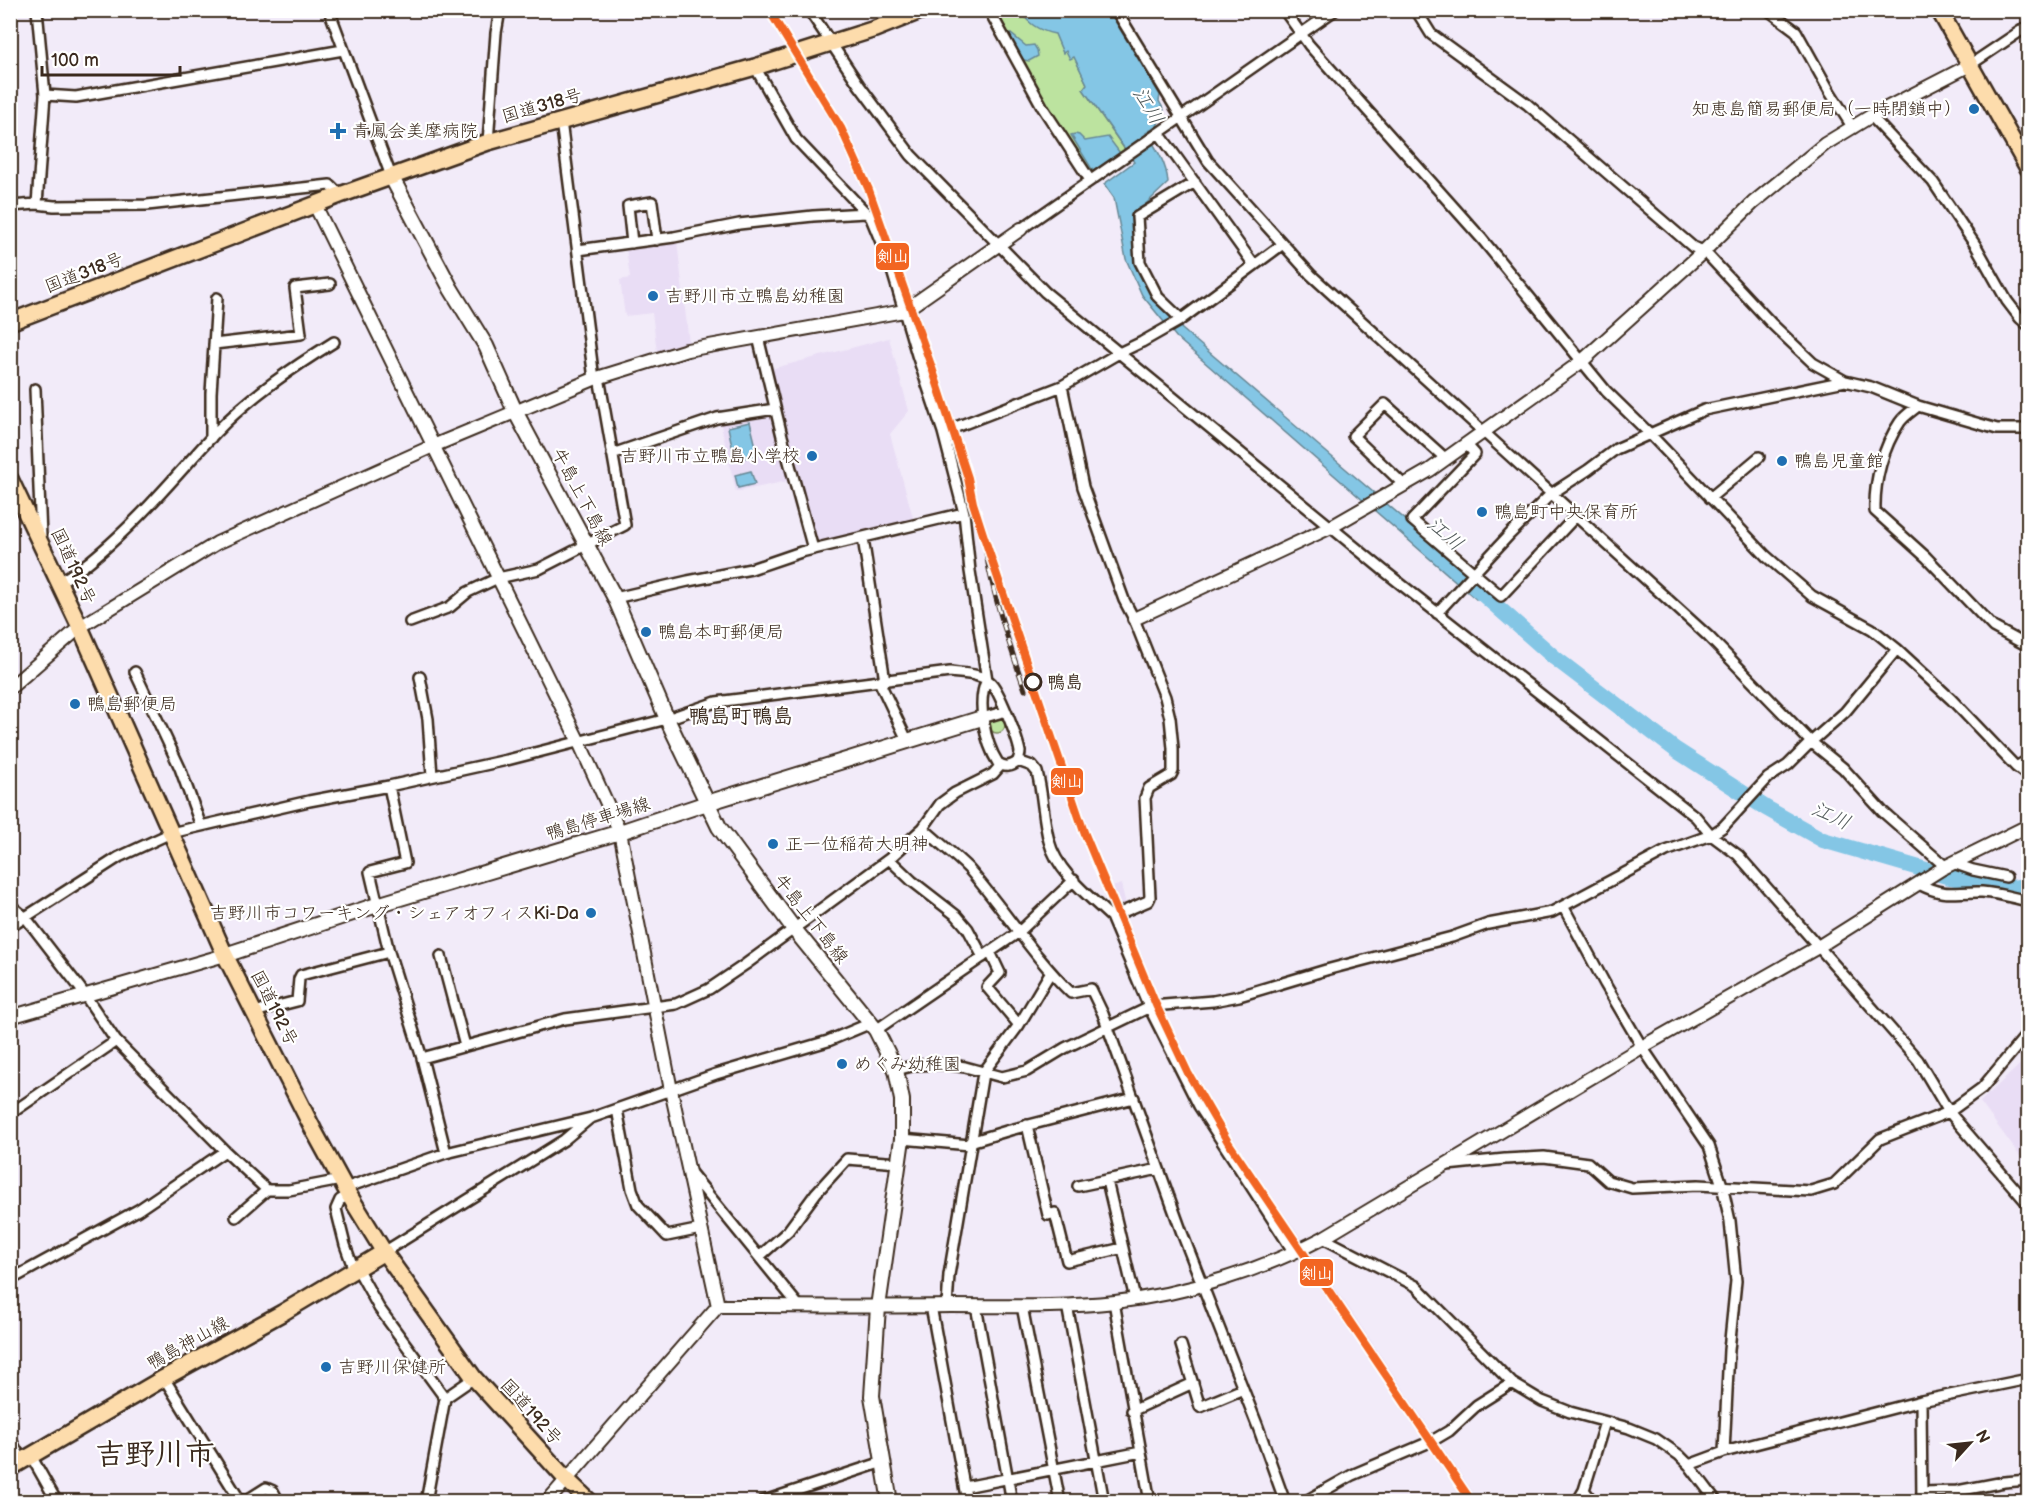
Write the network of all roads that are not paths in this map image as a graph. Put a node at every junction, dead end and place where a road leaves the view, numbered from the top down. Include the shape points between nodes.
1 (37, 10) edge
2 (330, 10) edge
3 (500, 10) edge
4 (809, 10) edge
5 (923, 10) edge
6 (989, 10) edge
7 (1116, 10) edge
8 (1284, 10) edge
9 (1335, 10) edge
10 (1416, 10) edge
11 (1768, 10) edge
12 (1939, 10) edge
13 (2028, 26) edge
14 (1301, 35) junction
15 (830, 44) junction
16 (344, 50) junction
17 (1970, 65) junction
18 (755, 67) junction
19 (45, 95) junction
20 (1871, 116) junction
21 (1180, 118) junction
22 (561, 121) junction
23 (1853, 128) junction
24 (1156, 134) junction
25 (488, 142) junction
26 (2028, 168) edge
27 (391, 176) junction
28 (1090, 180) junction
29 (1195, 182) junction
30 (340, 195) junction
31 (37, 204) junction
32 (315, 205) junction
33 (10, 206) edge
34 (866, 213) junction
35 (1021, 229) joint
36 (657, 240) junction
37 (633, 243) junction
38 (1000, 244) junction
39 (1283, 244) junction
40 (578, 250) junction
41 (1704, 251) junction
42 (1254, 265) junction
43 (330, 284) dead end
44 (218, 298) dead end
45 (904, 311) junction
46 (1180, 320) junction
47 (10, 322) edge
48 (2028, 325) edge
49 (758, 337) junction
50 (334, 342) dead end
51 (214, 344) junction
52 (1119, 353) junction
53 (1581, 362) junction
54 (596, 378) junction
55 (1845, 381) junction
56 (1062, 386) junction
57 (35, 389) dead end
58 (1918, 406) junction
59 (776, 409) junction
60 (515, 411) junction
61 (2028, 429) edge
62 (943, 432) junction
63 (1484, 433) junction
64 (1649, 433) junction
65 (211, 438) junction
66 (1467, 445) junction
67 (433, 446) junction
68 (612, 454) junction
69 (1759, 457) dead end
70 (1446, 459) junction
71 (10, 479) edge
72 (1404, 485) junction
73 (1551, 494) junction
74 (1710, 498) junction
75 (964, 513) junction
76 (1576, 516) junction
77 (1331, 527) junction
78 (863, 538) junction
79 (41, 544) junction
80 (587, 546) junction
81 (813, 549) junction
82 (1474, 573) junction
83 (498, 578) junction
84 (58, 582) junction
85 (615, 598) junction
86 (1437, 613) junction
87 (1134, 619) junction
88 (410, 622) dead end
89 (80, 627) junction
90 (2028, 646) edge
91 (1897, 649) junction
92 (135, 672) dead end
93 (420, 677) dead end
94 (987, 680) junction
95 (882, 681) junction
96 (10, 688) edge
97 (1006, 711) junction
98 (982, 718) junction
99 (667, 719) junction
100 (907, 740) junction
101 (1811, 741) junction
102 (579, 742) junction
103 (2028, 760) edge
104 (1018, 761) junction
105 (1001, 765) junction
106 (2016, 767) junction
107 (432, 776) junction
108 (2028, 776) edge
109 (389, 786) junction
110 (707, 803) junction
111 (201, 826) junction
112 (2028, 826) edge
113 (923, 828) junction
114 (620, 832) junction
115 (171, 833) junction
116 (1711, 835) junction
117 (889, 859) junction
118 (1947, 866) junction
119 (2006, 878) dead end
120 (1074, 880) junction
121 (1921, 882) junction
122 (2028, 901) edge
123 (10, 905) edge
124 (377, 905) junction
125 (1563, 906) junction
126 (1111, 917) junction
127 (26, 918) junction
128 (10, 927) edge
129 (794, 929) junction
130 (1018, 932) junction
131 (1818, 947) junction
132 (389, 952) junction
133 (986, 954) junction
134 (225, 956) junction
135 (441, 956) dead end
136 (1050, 973) junction
137 (86, 996) junction
138 (655, 1006) junction
139 (1149, 1007) junction
140 (254, 1012) junction
141 (10, 1017) edge
142 (1019, 1025) junction
143 (874, 1027) junction
144 (1107, 1029) junction
145 (2028, 1033) edge
146 (116, 1041) junction
147 (465, 1046) junction
148 (1642, 1047) junction
149 (422, 1058) junction
150 (896, 1070) junction
151 (983, 1073) junction
152 (671, 1090) junction
153 (1134, 1098) junction
154 (617, 1109) junction
155 (1949, 1112) junction
156 (10, 1114) edge
157 (591, 1118) junction
158 (1027, 1125) junction
159 (902, 1139) junction
160 (970, 1143) junction
161 (225, 1151) junction
162 (446, 1153) junction
163 (899, 1162) junction
164 (1445, 1165) junction
165 (1159, 1169) junction
166 (688, 1170) junction
167 (1107, 1180) junction
168 (1722, 1185) junction
169 (1078, 1186) dead end
170 (345, 1188) junction
171 (267, 1190) junction
172 (2028, 1204) edge
173 (236, 1217) dead end
174 (701, 1229) junction
175 (1323, 1238) junction
176 (1123, 1248) junction
177 (1293, 1251) junction
178 (384, 1252) junction
179 (759, 1257) junction
180 (355, 1269) junction
181 (10, 1280) edge
182 (1202, 1286) junction
183 (1135, 1299) junction
184 (1114, 1302) junction
185 (1066, 1305) junction
186 (718, 1306) junction
187 (799, 1306) junction
188 (931, 1306) junction
189 (947, 1306) junction
190 (976, 1306) junction
191 (1022, 1306) junction
192 (878, 1307) junction
193 (1181, 1344) dead end
194 (164, 1378) junction
195 (474, 1378) junction
196 (2028, 1379) edge
197 (1193, 1383) junction
198 (1512, 1383) junction
199 (1243, 1389) junction
200 (445, 1398) junction
201 (1921, 1401) junction
202 (1132, 1411) junction
203 (1605, 1422) junction
204 (10, 1438) edge
205 (1141, 1452) junction
206 (1724, 1452) junction
207 (1096, 1460) junction
208 (21, 1462) edge
209 (883, 1462) junction
210 (1689, 1465) junction
211 (1053, 1468) junction
212 (1007, 1478) junction
213 (566, 1479) junction
214 (2028, 1480) edge
215 (965, 1487) junction
216 (1584, 1490) junction
217 (1922, 1497) edge
218 (57, 1502) edge
219 (242, 1502) edge
220 (279, 1502) edge
221 (426, 1502) edge
222 (547, 1502) edge
223 (590, 1502) edge
224 (761, 1502) edge
225 (890, 1502) edge
226 (968, 1502) edge
227 (1012, 1502) edge
228 (1060, 1502) edge
229 (1104, 1502) edge
230 (1150, 1502) edge
231 (1285, 1502) edge
232 (1304, 1502) edge
233 (1577, 1502) edge
234 (1593, 1502) edge
235 (1717, 1502) edge

1 - 19 street
2 - 16 street
3 - 25 street
4 - 15 street
5 - 15 main road, 国道318号
6 - 28 street via 1043,108
7 - 21 street
8 - 14 street
9 - 14 street
10 - 41 street via 1431,34 1527,104 1693,247
11 - 23 street via 1796,31
12 - 17 main road
13 - 17 street
14 - 21 street
14 - 53 street via 1482,239
15 - 18 main road, 国道318号
15 - 38 street via 911,155
16 - 19 street via 76,98
16 - 27 street
17 - 20 street
17 - 26 main road
18 - 22 main road, 国道318号
18 - 34 street via 796,139
19 - 31 street
20 - 23 street
20 - 48 street via 1933,182 2007,301
21 - 24 street
21 - 39 street via 1208,160
22 - 25 main road, 国道318号
22 - 40 street
23 - 41 street via 1826,144 1753,203
24 - 28 street
24 - 29 street
25 - 27 main road, 国道318号
27 - 30 main road, 国道318号
27 - 60 main road, 牛島上下島線 via 486,346
28 - 35 street
29 - 42 street
29 - 46 street via 1137,218 1140,262 1158,297
30 - 31 street via 330,184 147,205
30 - 32 main road, 国道318号
31 - 33 street
32 - 47 main road, 国道318号
32 - 67 street
34 - 36 street via 739,224
34 - 45 street via 890,264
35 - 38 street
36 - 37 street
36 - 37 street via 652,202 628,206
37 - 40 street
38 - 45 street
38 - 52 street via 1045,292
39 - 42 street
39 - 63 street via 1311,275
40 - 54 street
41 - 53 street
41 - 55 street via 1814,363
42 - 46 street
43 - 51 street via 295,288 301,334
44 - 51 street
45 - 49 street
45 - 62 street
46 - 52 street
49 - 54 street via 687,350
49 - 59 street
50 - 65 street via 263,390
51 - 65 street
52 - 56 street
52 - 77 street
53 - 63 street
53 - 64 street
54 - 60 street
54 - 68 street
55 - 58 street
55 - 64 street via 1704,410
56 - 62 street
56 - 87 street via 1083,487
57 - 79 street
58 - 61 street via 1997,429
58 - 90 street via 1901,420 1886,450 1874,491 1875,511 1993,627
59 - 68 street via 717,418
59 - 81 street
60 - 67 street
60 - 80 main road, 牛島上下島線
62 - 75 street
63 - 66 street
63 - 73 street
64 - 73 street via 1616,448
64 - 74 street
65 - 84 street via 131,525 78,572
66 - 70 street
66 - 82 street via 1475,454 1412,520
67 - 83 street
67 - 89 street via 217,543
68 - 80 street via 625,525
69 - 74 street
70 - 72 street
70 - 72 street via 1385,404 1353,436
71 - 79 main road, 国道192号
72 - 77 street
73 - 76 street
73 - 82 street
74 - 91 street via 1766,556 1812,596 1872,629
75 - 78 street
75 - 94 street
76 - 82 street via 1501,596
76 - 101 street via 1707,636
77 - 86 street
77 - 87 street
78 - 81 street
78 - 95 street
79 - 84 main road, 国道192号
80 - 83 street via 539,569
80 - 85 main road, 牛島上下島線
81 - 85 street via 751,569
82 - 86 street
83 - 88 street via 468,592 450,607
83 - 102 street
84 - 89 main road, 国道192号
85 - 99 main road, 牛島上下島線
86 - 116 street via 1664,791
87 - 126 street via 1165,697 1174,766 1171,775 1149,788 1145,798 1150,897
89 - 96 street
89 - 115 main road, 国道192号
91 - 101 street via 1845,712
91 - 106 street
92 - 111 street via 180,768
93 - 107 street via 428,718
94 - 95 street via 950,672
94 - 97 street via 993,684
94 - 98 street
95 - 99 street via 716,702
95 - 100 street
97 - 98 street
97 - 104 street via 1020,750
98 - 100 main road, 鴨島停車場線
98 - 105 street via 995,760
99 - 102 street
99 - 110 main road, 牛島上下島線
100 - 110 main road, 鴨島停車場線
101 - 116 street via 1788,765 1768,778 1724,827
101 - 118 street via 1844,768 1882,811
102 - 107 street
102 - 114 street
103 - 106 street
104 - 105 street via 1010,766
104 - 120 street via 1037,772 1050,844
105 - 113 street via 993,774 940,804
106 - 108 street
107 - 109 street
109 - 111 street
109 - 124 street via 405,863 370,872
110 - 114 main road, 鴨島停車場線
110 - 129 main road, 牛島上下島線 via 719,827
111 - 115 street
112 - 118 street
113 - 117 street
113 - 130 street via 967,867
114 - 124 main road, 鴨島停車場線
114 - 138 street
115 - 127 street via 119,857
115 - 134 main road, 国道192号
116 - 125 street via 1666,851
116 - 131 street via 1738,855
117 - 129 street
117 - 133 street via 957,916
118 - 119 street
118 - 121 street
120 - 126 street
120 - 130 street
121 - 122 street via 1933,891 1948,894 1984,892
121 - 131 street
123 - 127 street
124 - 132 street
124 - 134 main road, 鴨島停車場線
125 - 139 street via 1239,996
125 - 148 street
126 - 139 street
127 - 128 street
127 - 137 street
129 - 138 street via 709,988 676,1004
129 - 143 main road, 牛島上下島線
130 - 133 street
130 - 136 street
131 - 148 street
131 - 155 street via 1918,1060
132 - 140 street via 301,975 297,1000
132 - 149 street
133 - 142 street via 1000,973 987,987
133 - 143 street
134 - 137 street
134 - 140 main road, 国道192号
135 - 147 street
136 - 142 street
136 - 144 street via 1071,993 1091,989
137 - 141 street
137 - 146 street
138 - 147 street via 565,1019
138 - 152 street
139 - 144 street
139 - 177 street via 1199,1106
140 - 170 main road, 国道192号
142 - 151 street
143 - 150 main road, 牛島上下島線
143 - 152 street
144 - 151 street via 1027,1071 1002,1077
144 - 153 street
145 - 155 street via 1982,1088
146 - 156 street
146 - 161 street
147 - 149 street
148 - 164 street
148 - 168 street via 1709,1146
149 - 162 street
150 - 151 street via 944,1064
150 - 159 main road, 牛島上下島線 via 902,1100
151 - 160 street
152 - 154 street
152 - 166 street
153 - 158 street
153 - 165 street
154 - 157 street
154 - 174 street via 638,1205 667,1236
155 - 168 street via 1880,1139 1834,1184 1811,1191
155 - 172 street
157 - 162 street
157 - 178 street via 564,1140
158 - 160 street
158 - 176 street via 1048,1215 1055,1213 1067,1261
159 - 160 street
159 - 163 main road, 牛島上下島線
160 - 189 street
161 - 171 street
161 - 181 street via 138,1210
162 - 170 street
163 - 179 street via 847,1159 788,1232
163 - 192 main road, 牛島上下島線
164 - 168 street via 1544,1157 1588,1163 1608,1181 1632,1188
164 - 175 street
165 - 167 street
165 - 182 street
166 - 174 street
166 - 179 street
167 - 169 street
167 - 176 street
168 - 206 street via 1736,1281
170 - 171 street
170 - 178 main road, 国道192号
170 - 180 street via 336,1209
171 - 173 street
174 - 186 street
175 - 177 street
175 - 198 street via 1416,1286
176 - 183 street
177 - 182 street
178 - 180 main road, 鴨島神山線
178 - 195 main road, 国道192号
179 - 187 street
180 - 194 main road, 鴨島神山線
180 - 200 street
182 - 183 street
182 - 199 street
183 - 184 street
184 - 185 street
184 - 202 street
185 - 191 street
185 - 207 street
186 - 187 street
186 - 213 street
187 - 192 street
188 - 189 street
188 - 192 street
188 - 215 street
189 - 190 street
190 - 191 street
190 - 212 street
191 - 211 street
192 - 209 main road, 牛島上下島線 via 872,1396
193 - 197 street
194 - 208 main road, 鴨島神山線
194 - 219 street
195 - 200 street
195 - 213 main road, 国道192号
196 - 201 street
197 - 199 street via 1200,1407
197 - 202 street
198 - 203 street via 1542,1401
198 - 232 street via 1432,1441 1352,1475
199 - 231 street
200 - 221 street
201 - 206 street
201 - 217 street
202 - 205 street
203 - 210 street via 1656,1439
203 - 216 street
204 - 208 street
205 - 207 street
205 - 230 street
206 - 210 street
207 - 211 street
207 - 229 street
208 - 218 street
209 - 224 street
209 - 225 main road, 牛島上下島線
210 - 235 street
211 - 212 street
211 - 228 street
212 - 215 street
212 - 227 street
213 - 222 street
213 - 223 main road, 国道192号
214 - 217 street
215 - 226 street
216 - 233 street
216 - 234 street
219 - 220 street via 266,1488 273,1491

